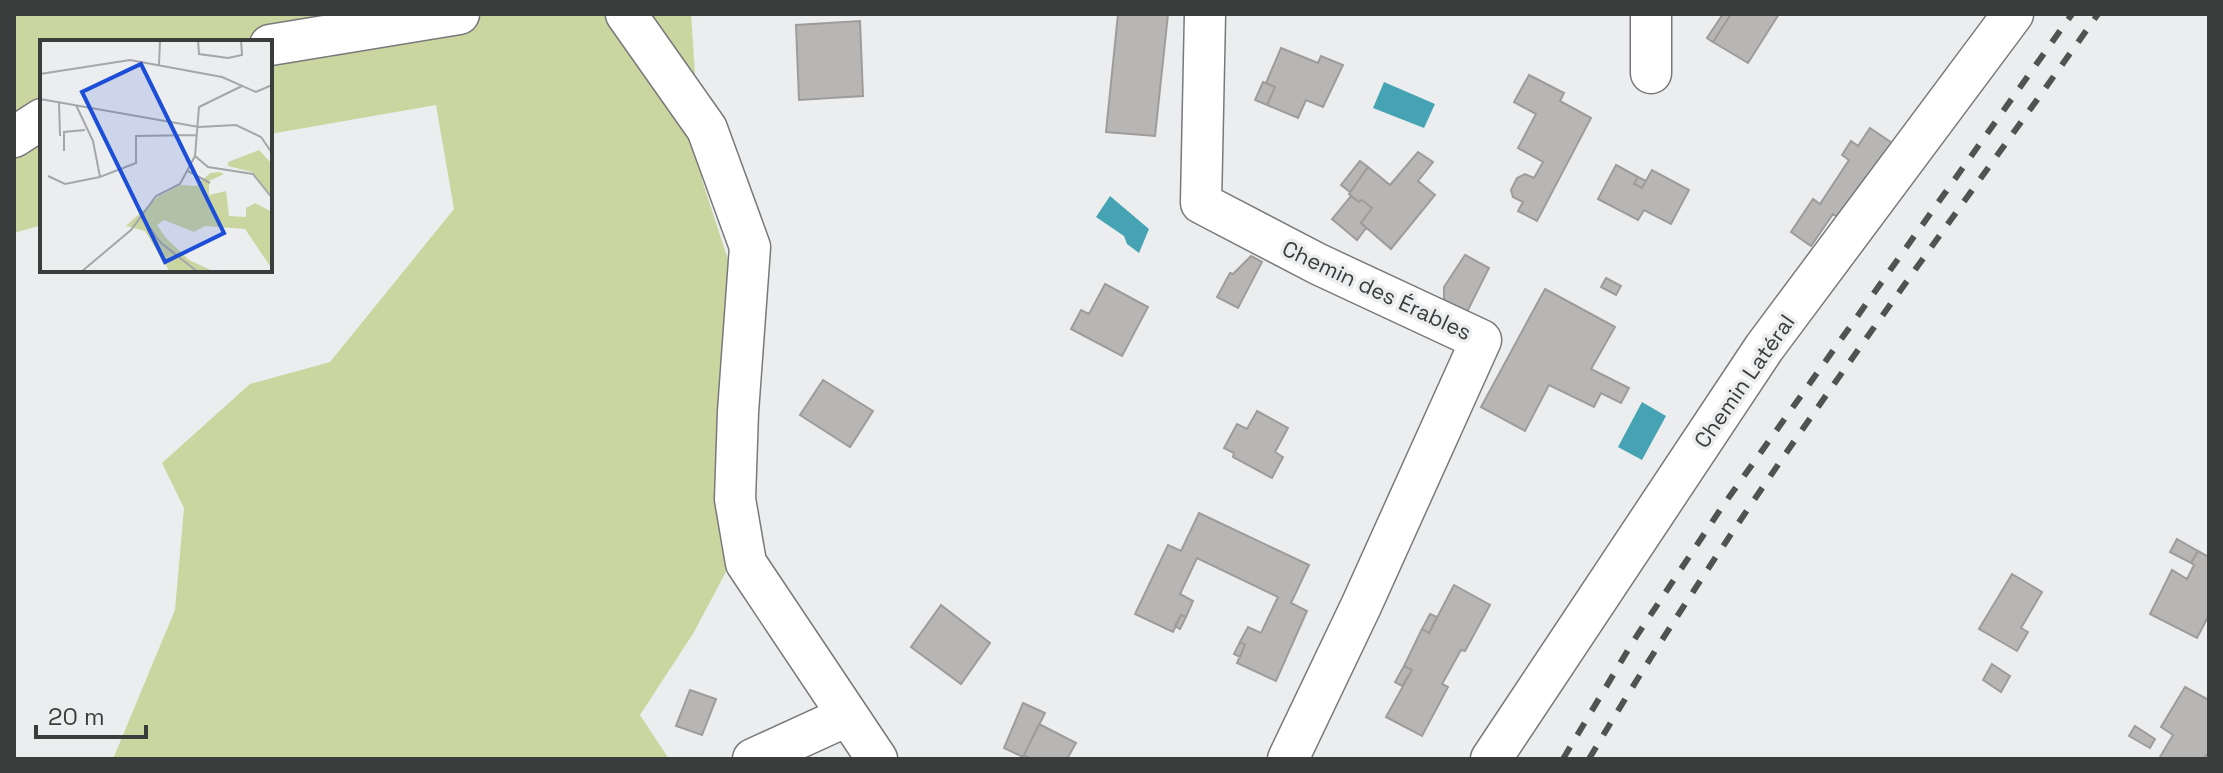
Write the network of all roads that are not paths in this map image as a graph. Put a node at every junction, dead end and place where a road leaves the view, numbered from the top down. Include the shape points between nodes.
1 (459, 14) edge
2 (626, 14) edge
3 (1205, 14) edge
4 (1651, 14) edge
5 (2013, 14) edge
6 (272, 45) edge
7 (1651, 73) dead end
8 (40, 120) edge
9 (14, 137) edge
10 (847, 716) junction
11 (753, 759) edge
12 (877, 759) edge
13 (1288, 759) edge
14 (1491, 759) edge

1 - 6 street
2 - 10 street via 707,129 750,247 735,499 746,563
3 - 13 street, Chemin des Érables via 1201,203 1481,340
4 - 7 street
5 - 14 street, Chemin Latéral via 1764,348
8 - 9 street
10 - 11 street
10 - 12 street

